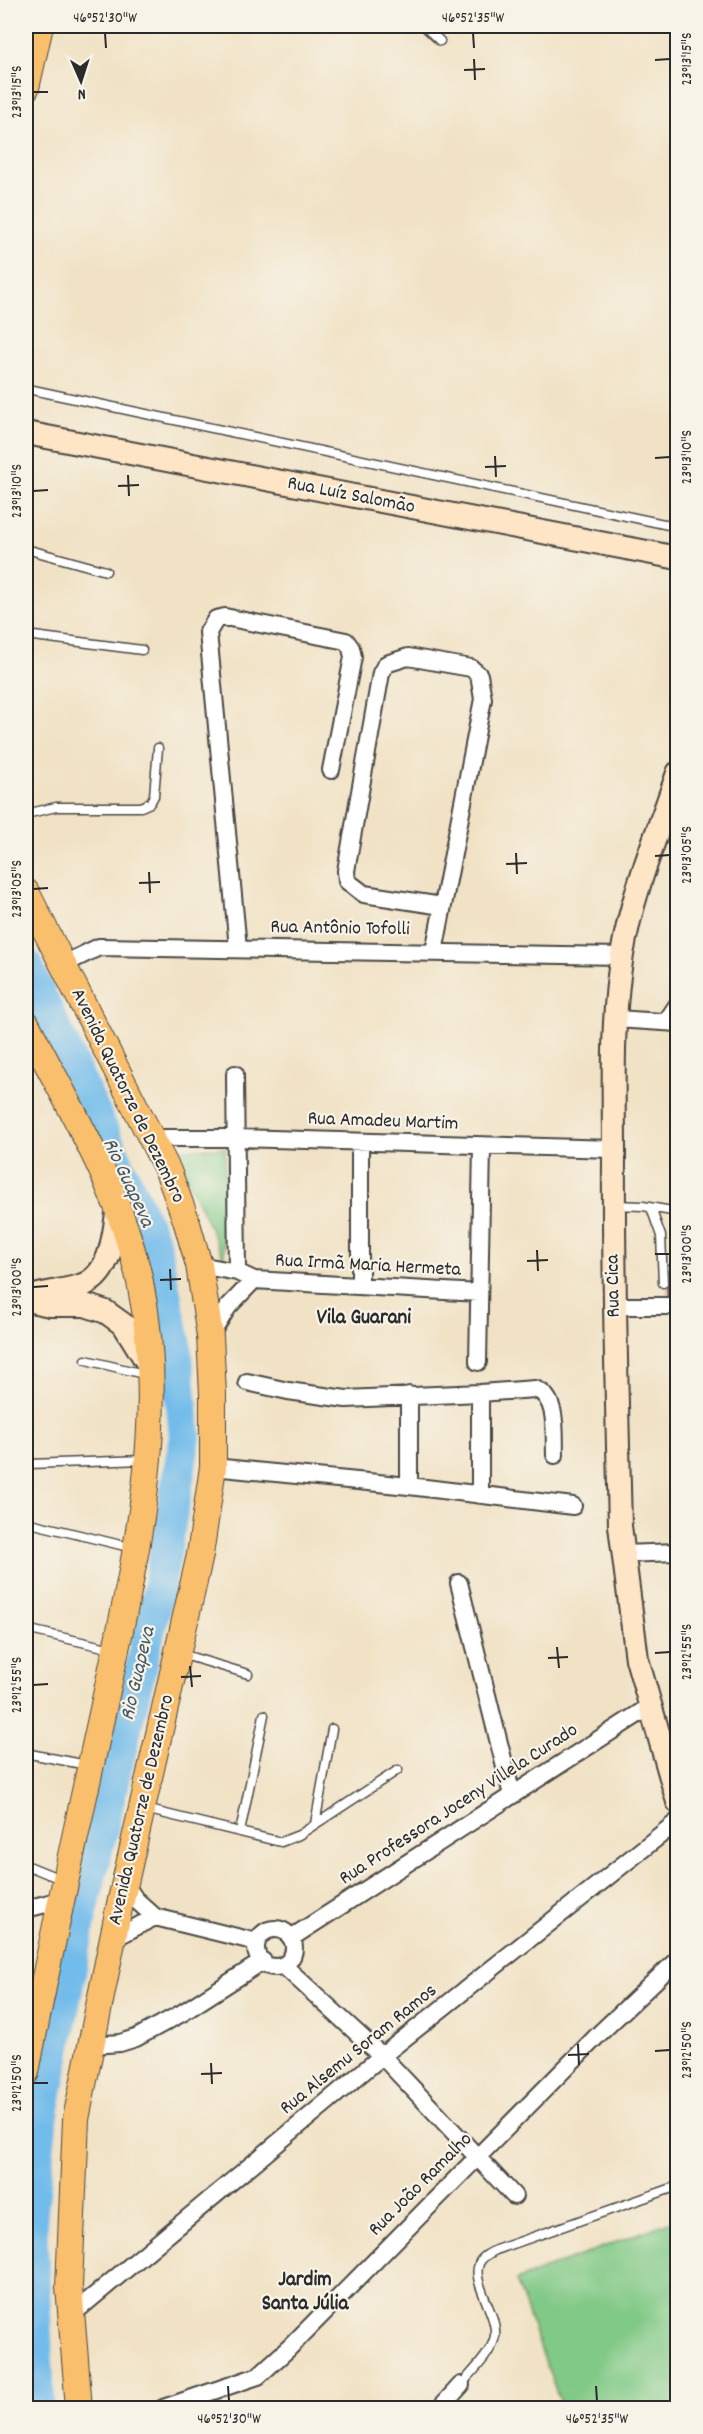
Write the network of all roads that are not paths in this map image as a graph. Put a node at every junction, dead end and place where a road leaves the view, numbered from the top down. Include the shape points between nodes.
1 (40, 26) edge
2 (424, 26) edge
3 (440, 41) dead end
4 (26, 88) edge
5 (33, 390) dead end
6 (26, 433) edge
7 (678, 527) edge
8 (26, 549) edge
9 (678, 558) edge
10 (106, 571) dead end
11 (26, 635) edge
12 (142, 650) dead end
13 (158, 748) dead end
14 (331, 770) dead end
15 (678, 773) edge
16 (26, 814) edge
17 (26, 892) edge
18 (442, 906) junction
19 (238, 948) junction
20 (434, 952) junction
21 (622, 956) junction
22 (62, 965) junction
23 (678, 1004) edge
24 (616, 1019) junction
25 (672, 1023) edge
26 (28, 1032) edge
27 (235, 1074) dead end
28 (150, 1138) junction
29 (236, 1138) junction
30 (360, 1143) junction
31 (482, 1146) junction
32 (614, 1149) junction
33 (614, 1205) junction
34 (118, 1206) junction
35 (651, 1208) junction
36 (678, 1212) edge
37 (199, 1265) junction
38 (237, 1272) junction
39 (254, 1280) junction
40 (663, 1283) dead end
41 (360, 1286) junction
42 (479, 1293) junction
43 (26, 1300) edge
44 (614, 1306) junction
45 (678, 1306) edge
46 (210, 1336) junction
47 (86, 1360) dead end
48 (478, 1362) dead end
49 (151, 1372) junction
50 (247, 1382) dead end
51 (480, 1393) junction
52 (409, 1395) junction
53 (555, 1455) dead end
54 (149, 1460) junction
55 (29, 1464) dead end
56 (213, 1467) junction
57 (409, 1486) junction
58 (480, 1495) junction
59 (573, 1506) dead end
60 (26, 1522) edge
61 (137, 1549) junction
62 (678, 1552) edge
63 (623, 1554) junction
64 (459, 1583) dead end
65 (26, 1629) edge
66 (116, 1650) junction
67 (178, 1653) junction
68 (248, 1674) dead end
69 (649, 1707) junction
70 (264, 1714) dead end
71 (332, 1729) dead end
72 (30, 1754) dead end
73 (91, 1766) junction
74 (398, 1770) dead end
75 (512, 1795) junction
76 (678, 1802) edge
77 (142, 1809) junction
78 (678, 1821) edge
79 (315, 1824) junction
80 (240, 1832) junction
81 (26, 1865) edge
82 (125, 1884) junction
83 (64, 1891) junction
84 (26, 1910) edge
85 (155, 1917) junction
86 (291, 1938) junction
87 (113, 1939) junction
88 (257, 1942) junction
89 (678, 1959) edge
90 (263, 1961) junction
91 (283, 1965) junction
92 (92, 2045) junction
93 (382, 2056) junction
94 (26, 2069) edge
95 (478, 2158) junction
96 (678, 2186) edge
97 (514, 2196) dead end
98 (70, 2316) junction
99 (461, 2385) joint
100 (170, 2408) edge
101 (79, 2409) edge
102 (440, 2409) edge

1 - 4 main road
2 - 3 lane
5 - 7 lane
6 - 9 street, Rua Luíz Salomão
8 - 10 lane
11 - 12 lane
13 - 16 lane via 150,803 141,807 56,807
14 - 19 street via 353,657 346,641 225,617 216,619 208,632
15 - 21 street, Rua Cica via 635,903
17 - 22 main road, Avenida Quatorze de Dezembro
18 - 18 street via 483,699 482,687 479,675 471,668 408,657 386,664 381,674 347,881 364,894
18 - 20 street
19 - 20 street, Rua Antônio Tofolli
19 - 22 street, Rua Antônio Tofolli via 99,947
20 - 21 street, Rua Antônio Tofolli
21 - 24 street, Rua Cica
22 - 28 main road, Avenida Quatorze de Dezembro
23 - 25 street
24 - 25 street
24 - 32 street, Rua Cica
26 - 34 main road via 69,1102
27 - 29 street
28 - 29 street, Rua Amadeu Martim
28 - 37 main road, Avenida Quatorze de Dezembro via 168,1171
29 - 30 street, Rua Amadeu Martim
29 - 38 street
30 - 31 street, Rua Amadeu Martim
30 - 41 street
31 - 32 street, Rua Amadeu Martim
31 - 42 street
32 - 33 street, Rua Cica
33 - 35 lane
33 - 44 street, Rua Cica
34 - 43 street via 108,1256 101,1270 83,1285
34 - 49 main road via 140,1281
35 - 36 lane
35 - 40 lane via 661,1236
37 - 38 street, Rua Irmã Maria Hermeta
37 - 46 main road, Avenida Quatorze de Dezembro
38 - 39 street, Rua Irmã Maria Hermeta
39 - 41 street, Rua Irmã Maria Hermeta
39 - 46 street, Rua Irmã Maria Hermeta via 228,1307
41 - 42 street, Rua Irmã Maria Hermeta
42 - 48 street
43 - 49 street via 85,1305 106,1312 124,1325
44 - 45 street
44 - 63 street, Rua Cica
46 - 56 main road, Avenida Quatorze de Dezembro
47 - 49 lane
49 - 54 main road
50 - 52 street via 346,1399
51 - 52 street
51 - 53 street via 543,1391 552,1408
51 - 58 street
52 - 57 street
54 - 55 lane
54 - 61 main road
56 - 57 street
56 - 67 main road, Avenida Quatorze de Dezembro via 200,1555
57 - 58 street
58 - 59 street
60 - 61 lane
61 - 66 main road
62 - 63 street
63 - 69 street, Rua Cica via 637,1659
64 - 75 street
65 - 66 lane
66 - 73 main road
67 - 68 lane
67 - 77 main road, Avenida Quatorze de Dezembro
69 - 75 street, Rua Professora Joceny Villela Curado
69 - 76 street, Rua Cica
70 - 80 lane
71 - 79 lane
72 - 73 lane
73 - 83 main road
74 - 79 lane
75 - 86 street, Rua Professora Joceny Villela Curado
77 - 80 lane
77 - 82 main road, Avenida Quatorze de Dezembro
78 - 93 street, Rua Alsemu Soram Ramos
79 - 80 lane via 281,1842
81 - 83 lane
82 - 85 street
82 - 87 main road, Avenida Quatorze de Dezembro
83 - 84 street
83 - 94 main road
85 - 87 street
85 - 88 street
86 - 88 street via 273,1929
86 - 91 street via 293,1953
87 - 92 main road, Avenida Quatorze de Dezembro
88 - 90 street via 258,1956
89 - 95 street, Rua João Ramalho
90 - 91 street
90 - 92 street via 136,2038
91 - 93 street
92 - 98 main road, Avenida Quatorze de Dezembro via 76,2119
93 - 95 street
93 - 98 street, Rua Alsemu Soram Ramos
95 - 97 street
95 - 100 street, Rua João Ramalho via 258,2376
96 - 99 lane via 484,2257 478,2264 478,2275 495,2334 492,2345
98 - 101 main road, Avenida Quatorze de Dezembro
99 - 102 street

